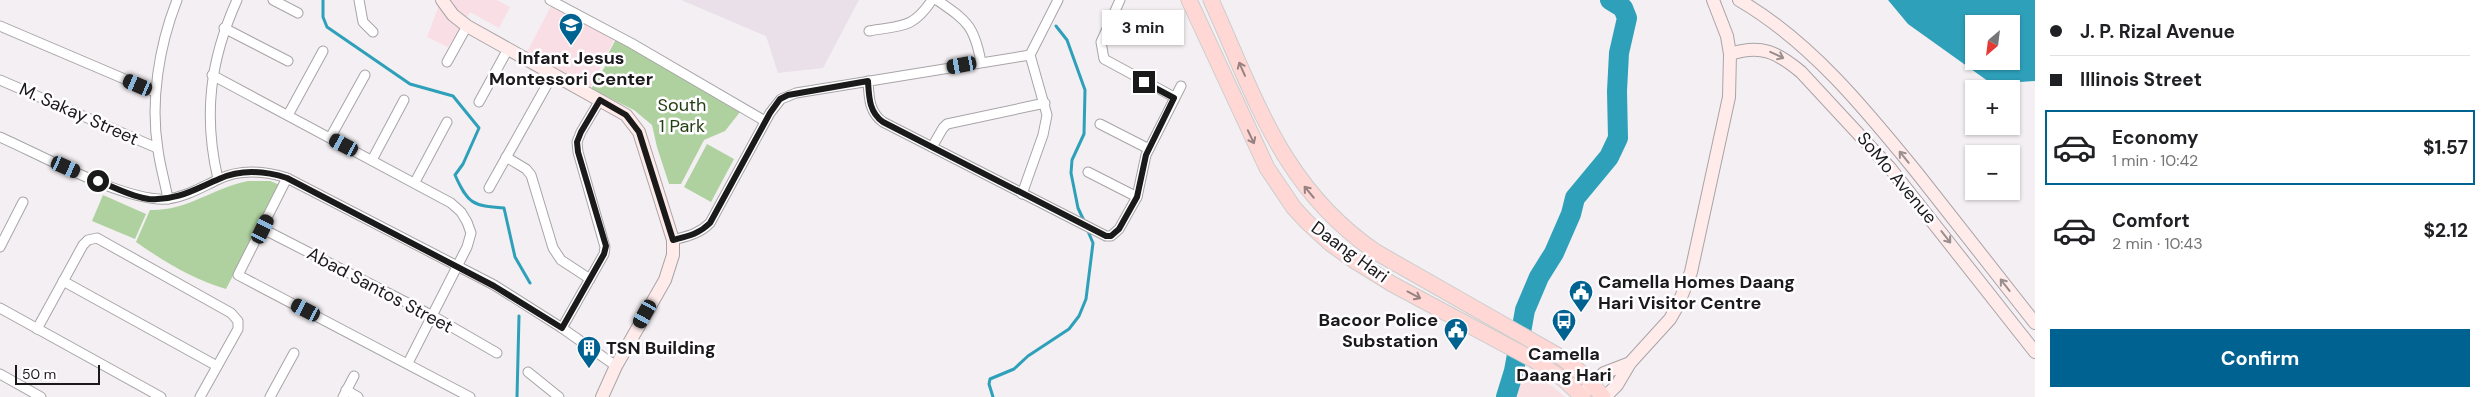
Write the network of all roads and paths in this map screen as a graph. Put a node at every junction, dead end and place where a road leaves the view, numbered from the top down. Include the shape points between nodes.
1 (178, 0) edge
2 (237, 0) edge
3 (273, 0) edge
4 (359, 0) edge
5 (442, 0) edge
6 (550, 0) edge
7 (932, 0) edge
8 (937, 0) edge
9 (1058, 0) edge
10 (1120, 0) edge
11 (1213, 0) edge
12 (1713, 0) edge
13 (1739, 0) edge
14 (1191, 5) edge
15 (298, 13) dead end
16 (0, 26) edge
17 (466, 26) junction
18 (224, 28) junction
19 (869, 30) dead end
20 (373, 32) dead end
21 (508, 49) junction
22 (323, 51) dead end
23 (1030, 54) junction
24 (1730, 54) junction
25 (288, 61) dead end
26 (447, 62) dead end
27 (982, 62) junction
28 (553, 74) junction
29 (212, 75) junction
30 (365, 75) dead end
31 (0, 80) edge
32 (868, 81) junction
33 (1181, 86) dead end
34 (155, 92) junction
35 (1174, 98) junction
36 (404, 100) dead end
37 (600, 100) junction
38 (478, 102) dead end
39 (1044, 103) junction
40 (288, 115) junction
41 (447, 122) dead end
42 (765, 122) junction
43 (1100, 124) dead end
44 (0, 137) edge
45 (330, 138) junction
46 (932, 147) junction
47 (157, 148) junction
48 (1149, 149) junction
49 (506, 157) junction
50 (372, 160) junction
51 (1088, 172) dead end
52 (287, 178) junction
53 (218, 179) junction
54 (415, 182) junction
55 (489, 188) dead end
56 (1022, 194) junction
57 (1137, 197) junction
58 (168, 198) junction
59 (23, 202) dead end
60 (263, 229) junction
61 (673, 240) junction
62 (0, 247) edge
63 (459, 267) junction
64 (590, 279) junction
65 (63, 281) junction
66 (0, 308) edge
67 (433, 316) junction
68 (2035, 323) edge
69 (562, 328) junction
70 (37, 329) junction
71 (2035, 352) edge
72 (294, 353) dead end
73 (497, 353) dead end
74 (408, 363) junction
75 (1630, 363) junction
76 (217, 366) junction
77 (616, 366) junction
78 (528, 372) dead end
79 (0, 374) edge
80 (354, 376) dead end
81 (1592, 384) junction
82 (344, 394) edge
83 (38, 396) edge
84 (1582, 396) edge
85 (161, 397) edge
86 (200, 397) edge
87 (270, 397) edge
88 (358, 397) edge
89 (470, 397) edge
90 (559, 397) edge
91 (602, 397) edge
92 (1604, 397) edge

1 - 34 street via 164,44
2 - 18 street
3 - 15 street
4 - 20 street via 363,22
5 - 17 street via 452,15
6 - 42 street via 631,43
7 - 19 street via 912,23
8 - 27 street via 960,16 974,32
9 - 23 street
10 - 35 street via 1101,42 1104,59
11 - 14 street
81 -> 11 main road, Daang Hari via 1575,367 1541,345 1376,252 1352,235 1316,200 1293,171 1270,129
12 - 24 street via 1727,36
68 -> 13 street, SoMo Avenue via 1858,102 1798,44
14 -> 84 main road, Daang Hari via 1251,139 1294,208 1331,244 1356,261 1534,360
16 - 34 street
17 - 21 street
17 - 26 street
18 - 25 street
18 - 29 street
21 - 28 street
21 - 38 street
22 - 40 street
23 - 27 street
23 - 39 street
24 -> 71 street, SoMo Avenue via 1751,48 1764,50 1786,60 1801,72 1890,168
24 - 75 street via 1729,98 1690,272 1670,319
27 - 32 street
28 - 37 street
28 - 49 street
29 - 40 street
29 - 53 street via 209,131
30 - 45 street
31 - 47 street, M. Sakay Street
32 - 42 street via 788,95 775,105
32 - 46 street via 871,106 878,118
33 - 35 street
34 - 47 street
35 - 48 street
36 - 50 street
37 - 61 street via 626,115 639,132
37 - 64 street via 577,142 606,246
39 - 46 street via 947,124
39 - 56 street via 1046,125
40 - 45 street
41 - 54 street
42 - 61 street via 710,223 694,235
43 - 48 street
44 - 58 street via 131,194 149,199
45 - 50 street
46 - 56 street
47 - 58 street
48 - 57 street
49 - 55 street
49 - 64 street via 531,175 552,248 561,260
50 - 54 street
51 - 57 street
52 - 53 street via 255,172
52 - 60 street
52 - 63 street
53 - 58 street via 186,195
54 - 63 street via 451,203 467,222 471,233
56 - 57 street via 1102,235 1111,236
59 - 62 street
60 - 67 street, Abad Santos Street
60 - 74 street via 238,275
61 - 77 street via 673,255 665,280
63 - 67 street
63 - 69 street
64 - 69 street
65 - 70 street
65 - 76 street
65 - 76 street via 83,246 88,240 97,238 231,313 238,321 238,329
66 - 70 street
67 - 73 street, Abad Santos Street
67 - 74 street
69 - 77 street
70 - 85 street
72 - 87 street
74 - 89 street
75 - 81 street via 1604,373
75 - 92 street via 1617,385
76 - 86 street
77 - 91 street
78 - 90 street
79 - 83 street
80 - 82 street
81 - 84 street
81 - 92 main road, Daang Hari
82 - 88 street

